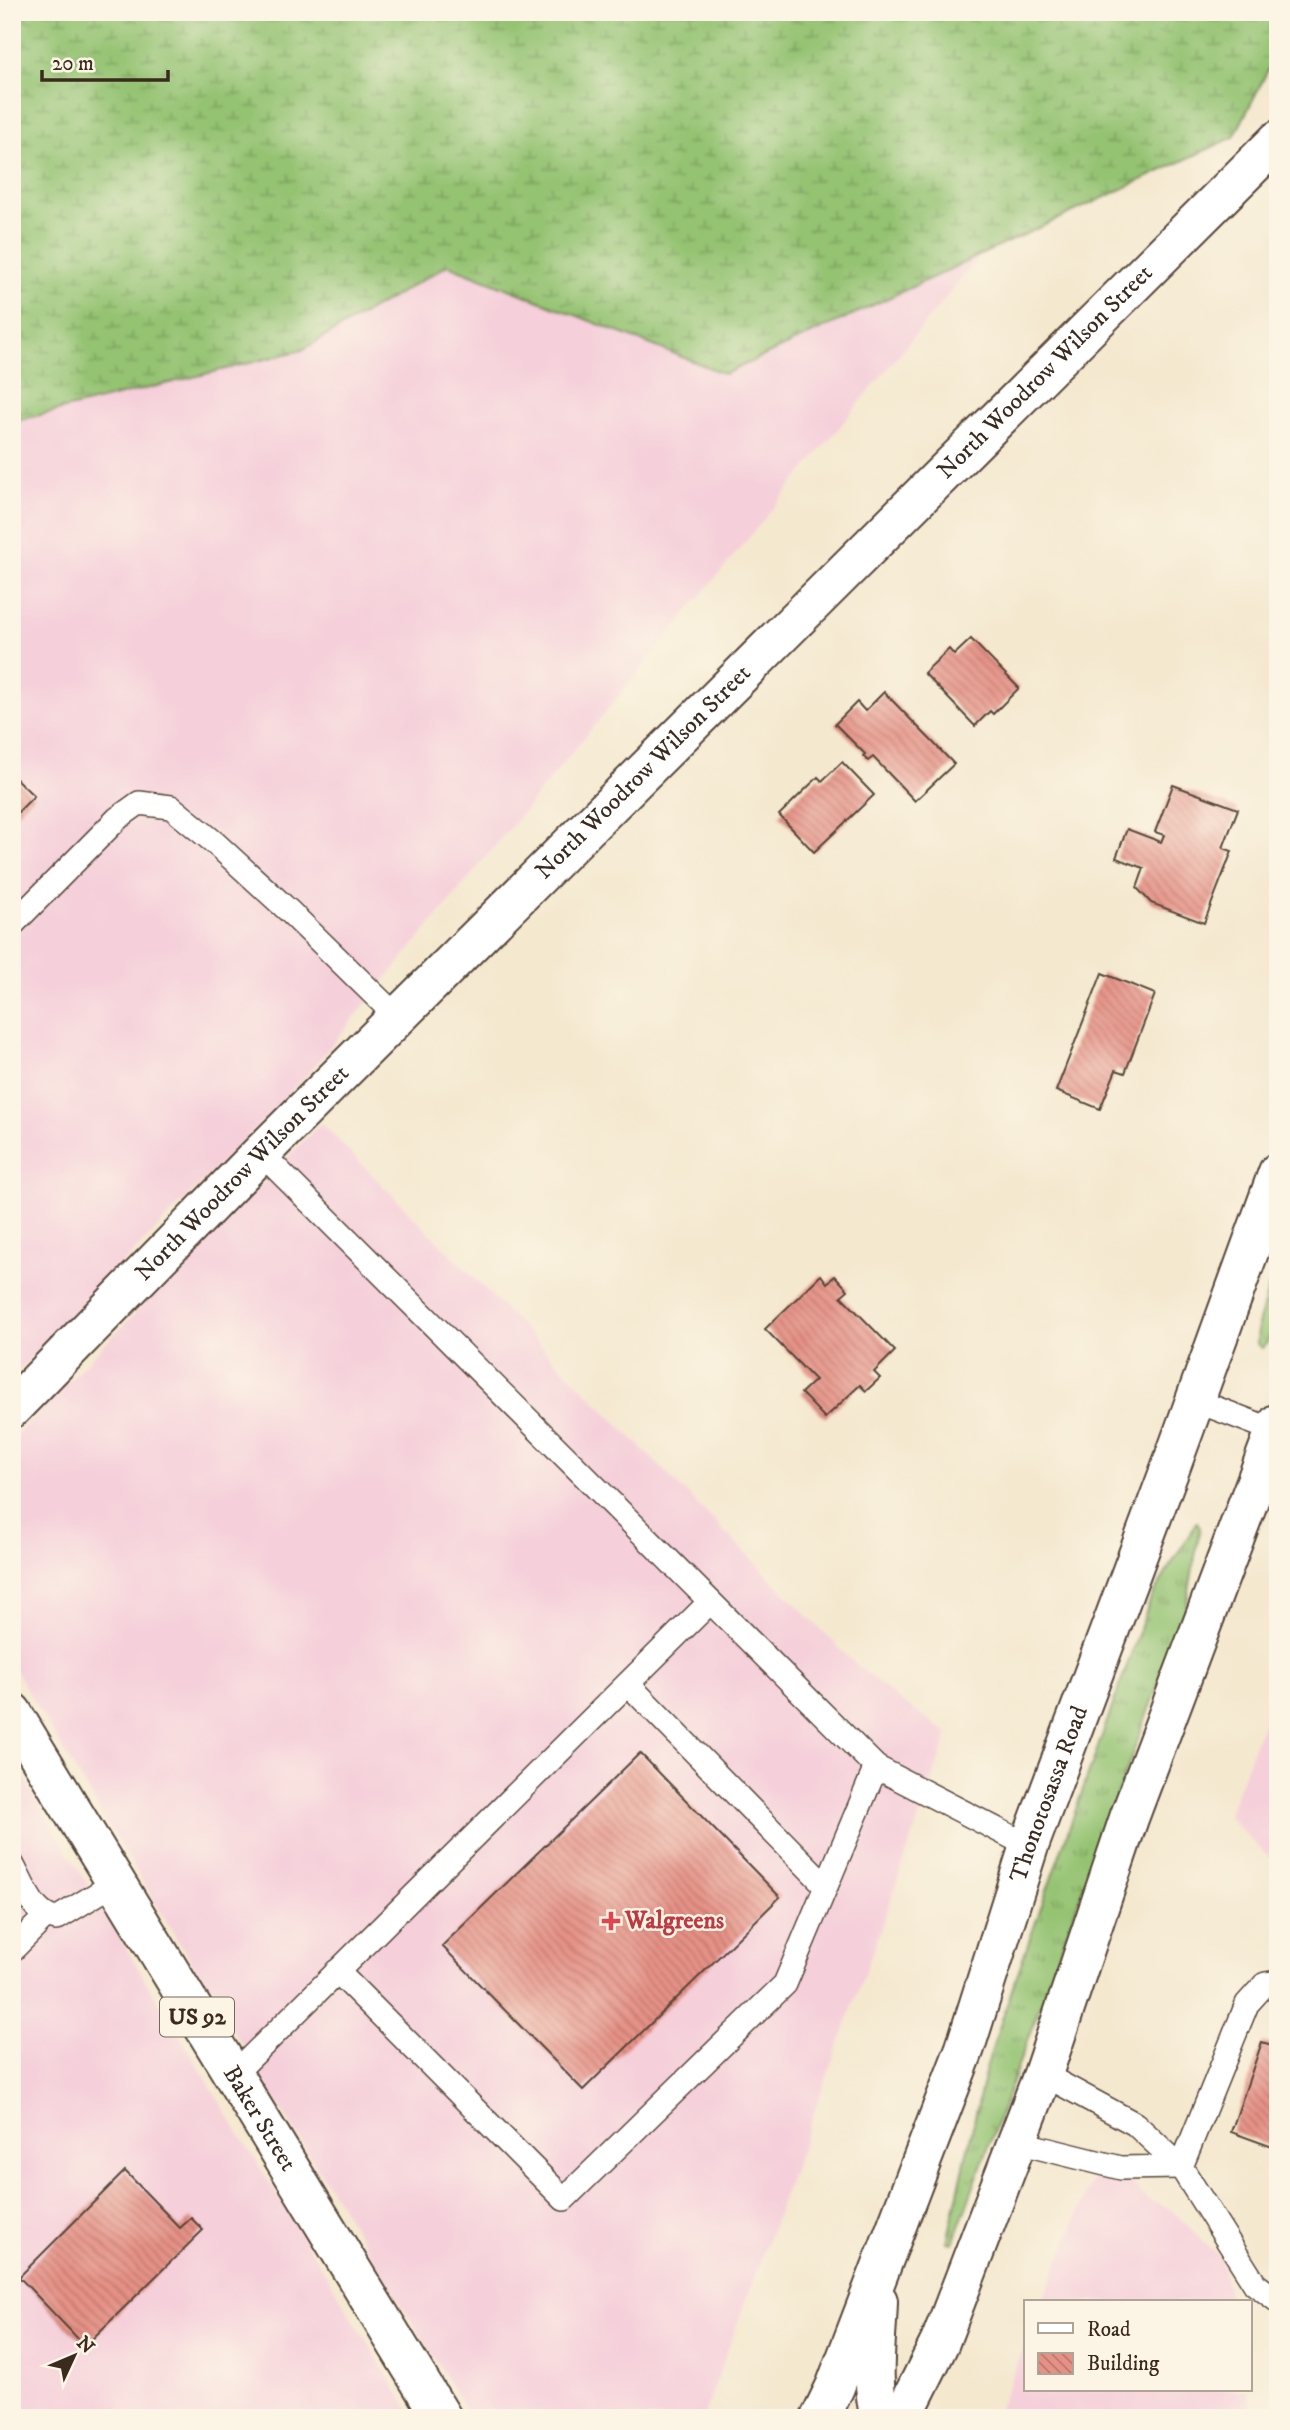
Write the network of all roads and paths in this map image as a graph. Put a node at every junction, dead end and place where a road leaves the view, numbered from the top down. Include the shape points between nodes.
1 (1278, 140) edge
2 (12, 925) edge
3 (397, 1017) junction
4 (261, 1153) junction
5 (1278, 1172) edge
6 (1194, 1400) junction
7 (12, 1408) edge
8 (1277, 1429) edge
9 (710, 1602) junction
10 (628, 1684) junction
11 (12, 1713) edge
12 (876, 1767) junction
13 (1029, 1846) junction
14 (12, 1864) edge
15 (115, 1883) junction
16 (826, 1886) junction
17 (45, 1917) junction
18 (12, 1950) edge
19 (337, 1971) junction
20 (1278, 1982) edge
21 (1043, 2074) junction
22 (233, 2075) junction
23 (1017, 2142) junction
24 (1181, 2167) junction
25 (878, 2274) junction
26 (1278, 2301) edge
27 (442, 2418) edge
28 (820, 2418) edge
29 (880, 2418) edge
30 (902, 2418) edge

1 - 3 main road, North Woodrow Wilson Street
2 - 3 lane via 118,818 139,803 171,807 290,912
3 - 4 main road, North Woodrow Wilson Street
4 - 7 main road, North Woodrow Wilson Street
4 - 9 lane
5 - 6 main road, Thonotosassa Road
6 - 8 lane
6 - 13 main road, Thonotosassa Road
8 - 21 main road via 1129,1818
9 - 10 lane
9 - 12 lane
10 - 16 lane
10 - 19 lane
11 - 15 main road, Baker Street / US 92
12 - 13 lane
12 - 16 lane
13 - 25 main road, Thonotosassa Road via 965,2048
14 - 17 lane
15 - 17 lane via 56,1919
15 - 22 main road, Baker Street / US 92
16 - 19 lane via 785,1984 564,2199
17 - 18 lane
19 - 22 lane
20 - 24 lane via 1265,1984 1247,2004
21 - 23 main road
21 - 24 lane via 1135,2124
22 - 27 main road, Baker Street / US 92
23 - 24 lane via 1121,2168
23 - 30 main road via 940,2342
24 - 26 lane via 1255,2284
25 - 28 main road, Thonotosassa Road
25 - 29 main road

